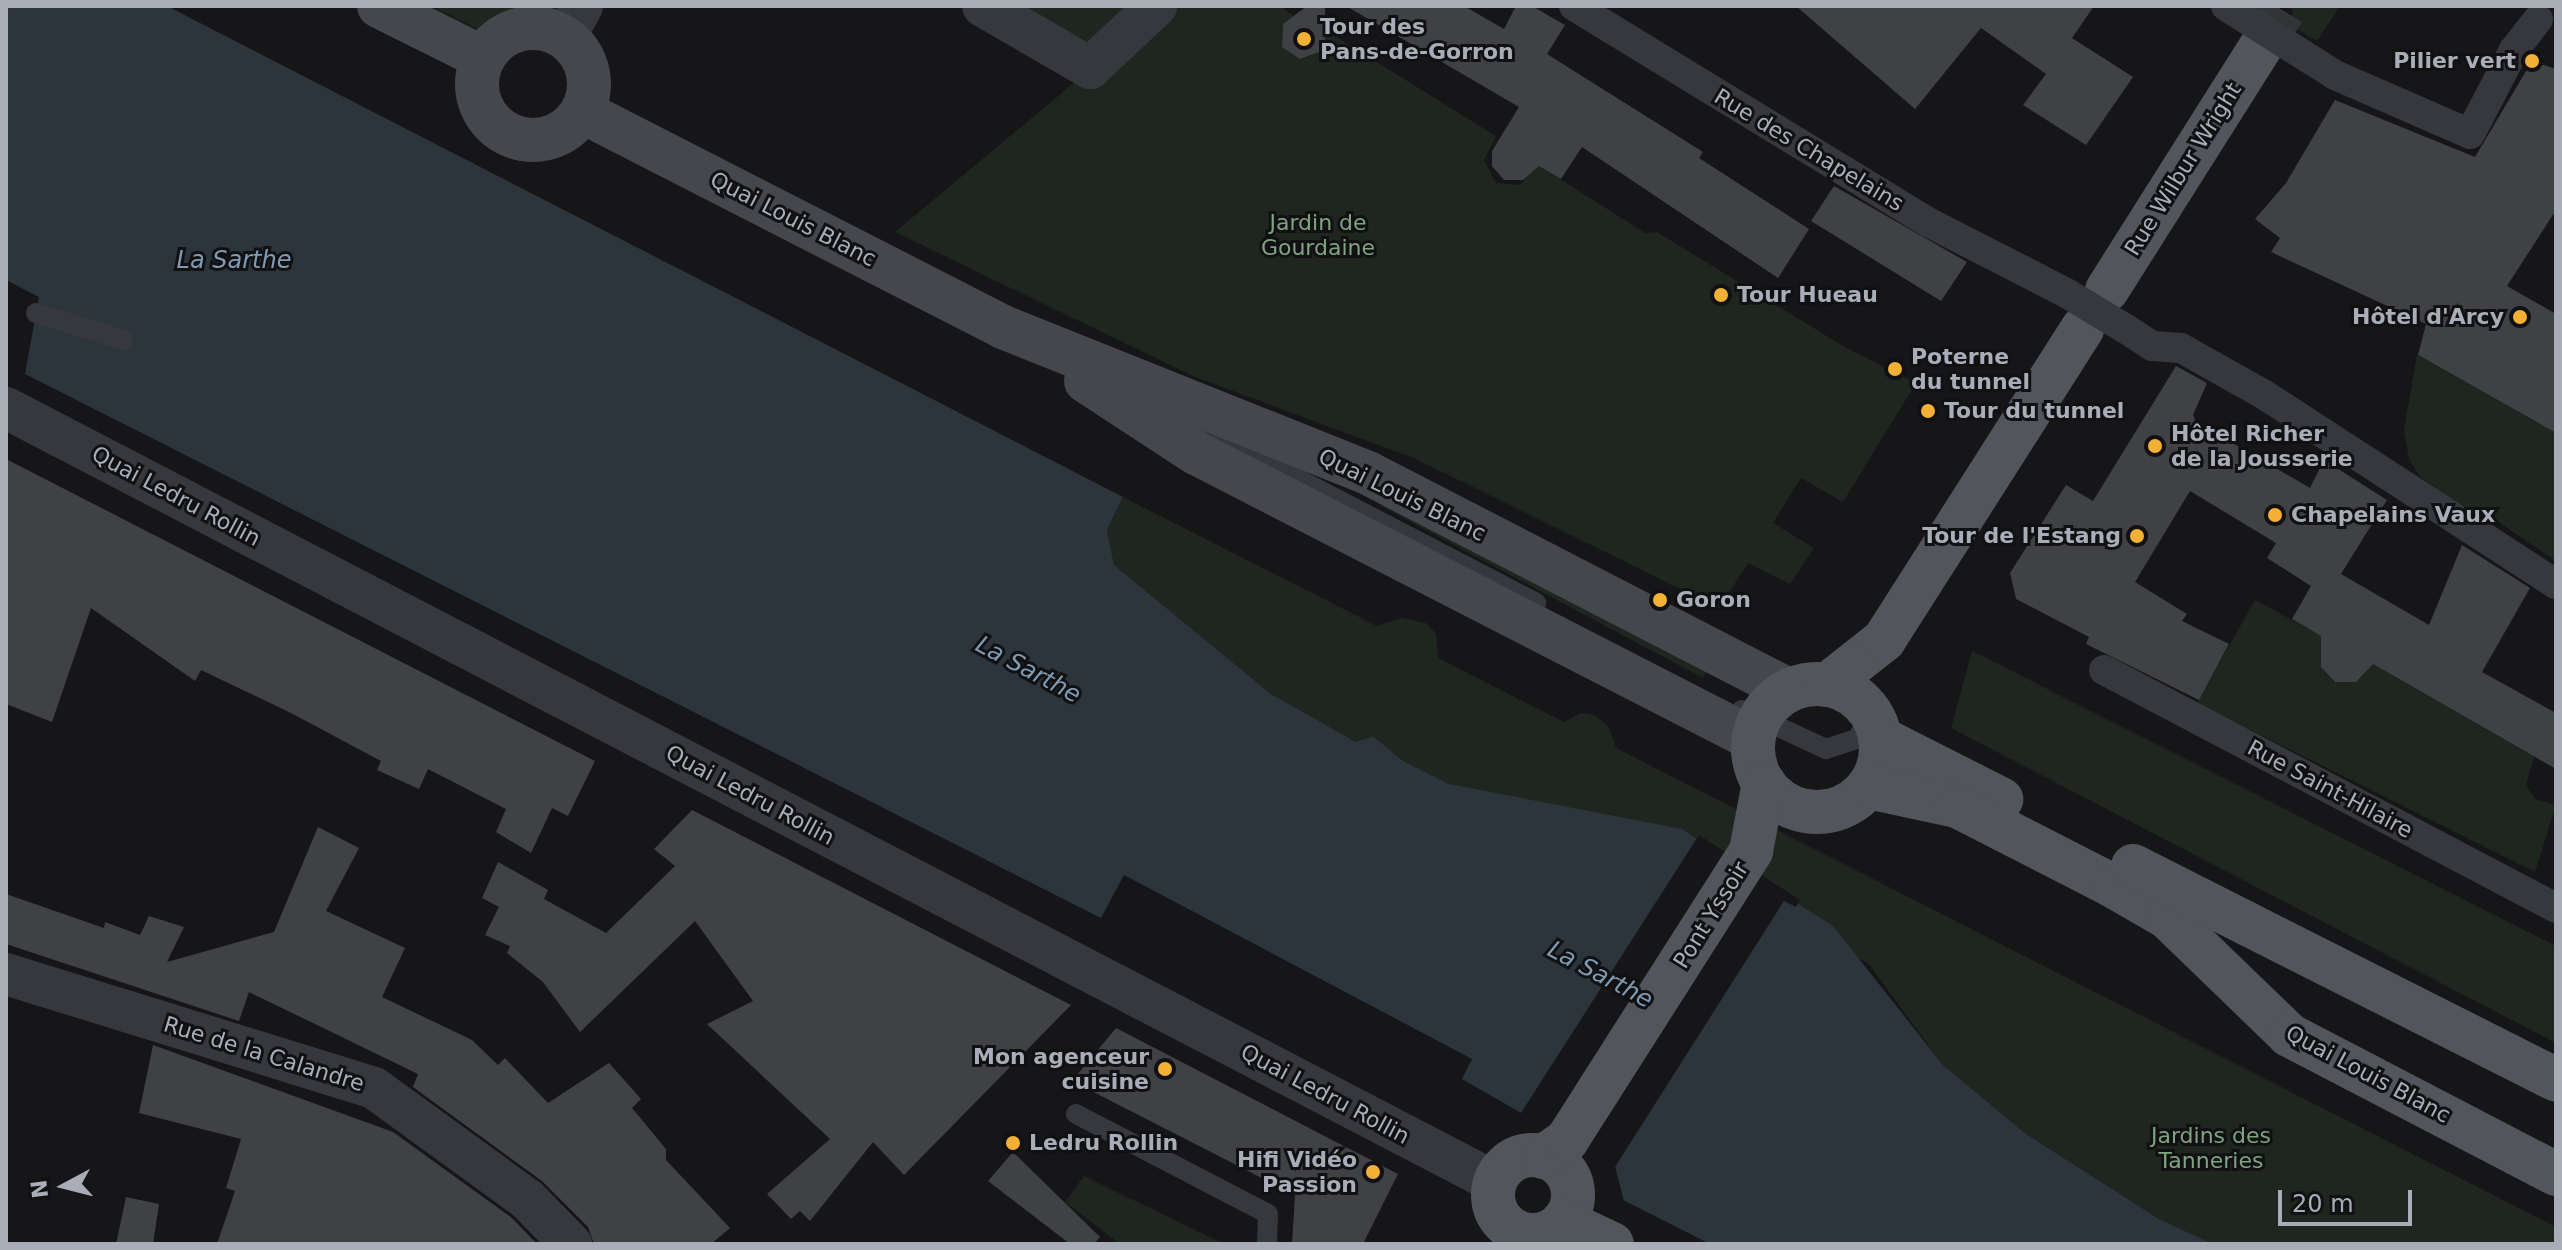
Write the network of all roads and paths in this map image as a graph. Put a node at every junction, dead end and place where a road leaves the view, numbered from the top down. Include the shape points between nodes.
1 (379, 6) edge
2 (983, 6) edge
3 (1156, 6) edge
4 (1574, 6) edge
5 (2226, 6) edge
6 (2541, 20) edge
7 (574, 22) edge
8 (2260, 48) tunnel mouth
9 (483, 58) junction
10 (583, 112) junction
11 (2077, 299) junction
12 (36, 313) dead end
13 (1003, 327) junction
14 (123, 340) dead end
15 (6, 408) edge
16 (2556, 584) edge
17 (1884, 640) junction
18 (2104, 670) dead end
19 (1782, 708) junction
20 (1876, 726) junction
21 (1886, 789) junction
22 (1772, 819) junction
23 (2556, 908) edge
24 (6, 974) edge
25 (2556, 1080) edge
26 (1076, 1114) dead end
27 (1558, 1156) junction
28 (2556, 1174) edge
29 (1495, 1182) junction
30 (1563, 1221) junction
31 (1508, 1237) edge
32 (571, 1244) edge
33 (1267, 1244) edge
34 (1612, 1244) edge

1 - 9 main road
2 - 3 street via 1090,68
4 - 11 street, Rue des Chapelains via 1930,223
5 - 6 street, bridge via 2335,75 2470,134 2514,50
7 - 9 main road via 517,30
7 - 10 main road via 588,70
8 - 11 main road, Rue Wilbur Wright
9 - 10 main road via 476,83 481,107 506,134 543,140 566,131
10 - 13 main road, Quai Louis Blanc
11 - 16 street, Rue des Chapelains, bridge via 2136,335 2181,348 2263,394
11 - 17 main road, Rue Wilbur Wright
12 - 14 lane
13 - 19 main road, Quai Louis Blanc via 1368,473
13 - 19 main road, Quai Louis Blanc via 1196,453
15 - 29 street, Quai Ledru Rollin
17 - 19 main road, Rue Wilbur Wright
17 - 20 main road, Rue Wilbur Wright
18 - 23 street, Rue Saint-Hilaire
19 - 20 main road, Quai Louis Blanc via 1857,697
19 - 20 lane, Quai Louis Blanc via 1813,746 1833,749
19 - 22 main road
20 - 21 main road
20 - 25 main road, Quai Louis Blanc
21 - 22 main road via 1839,808
21 - 28 main road, Quai Louis Blanc via 1957,806 2167,917 2289,1035
22 - 27 main road, Pont Yssoir
24 - 32 street, Rue de la Calandre via 374,1088 528,1200
26 - 33 lane via 1268,1214
27 - 29 main road via 1511,1161
27 - 30 main road via 1572,1199
29 - 31 main road via 1495,1209
30 - 31 main road via 1540,1235
30 - 34 main road

